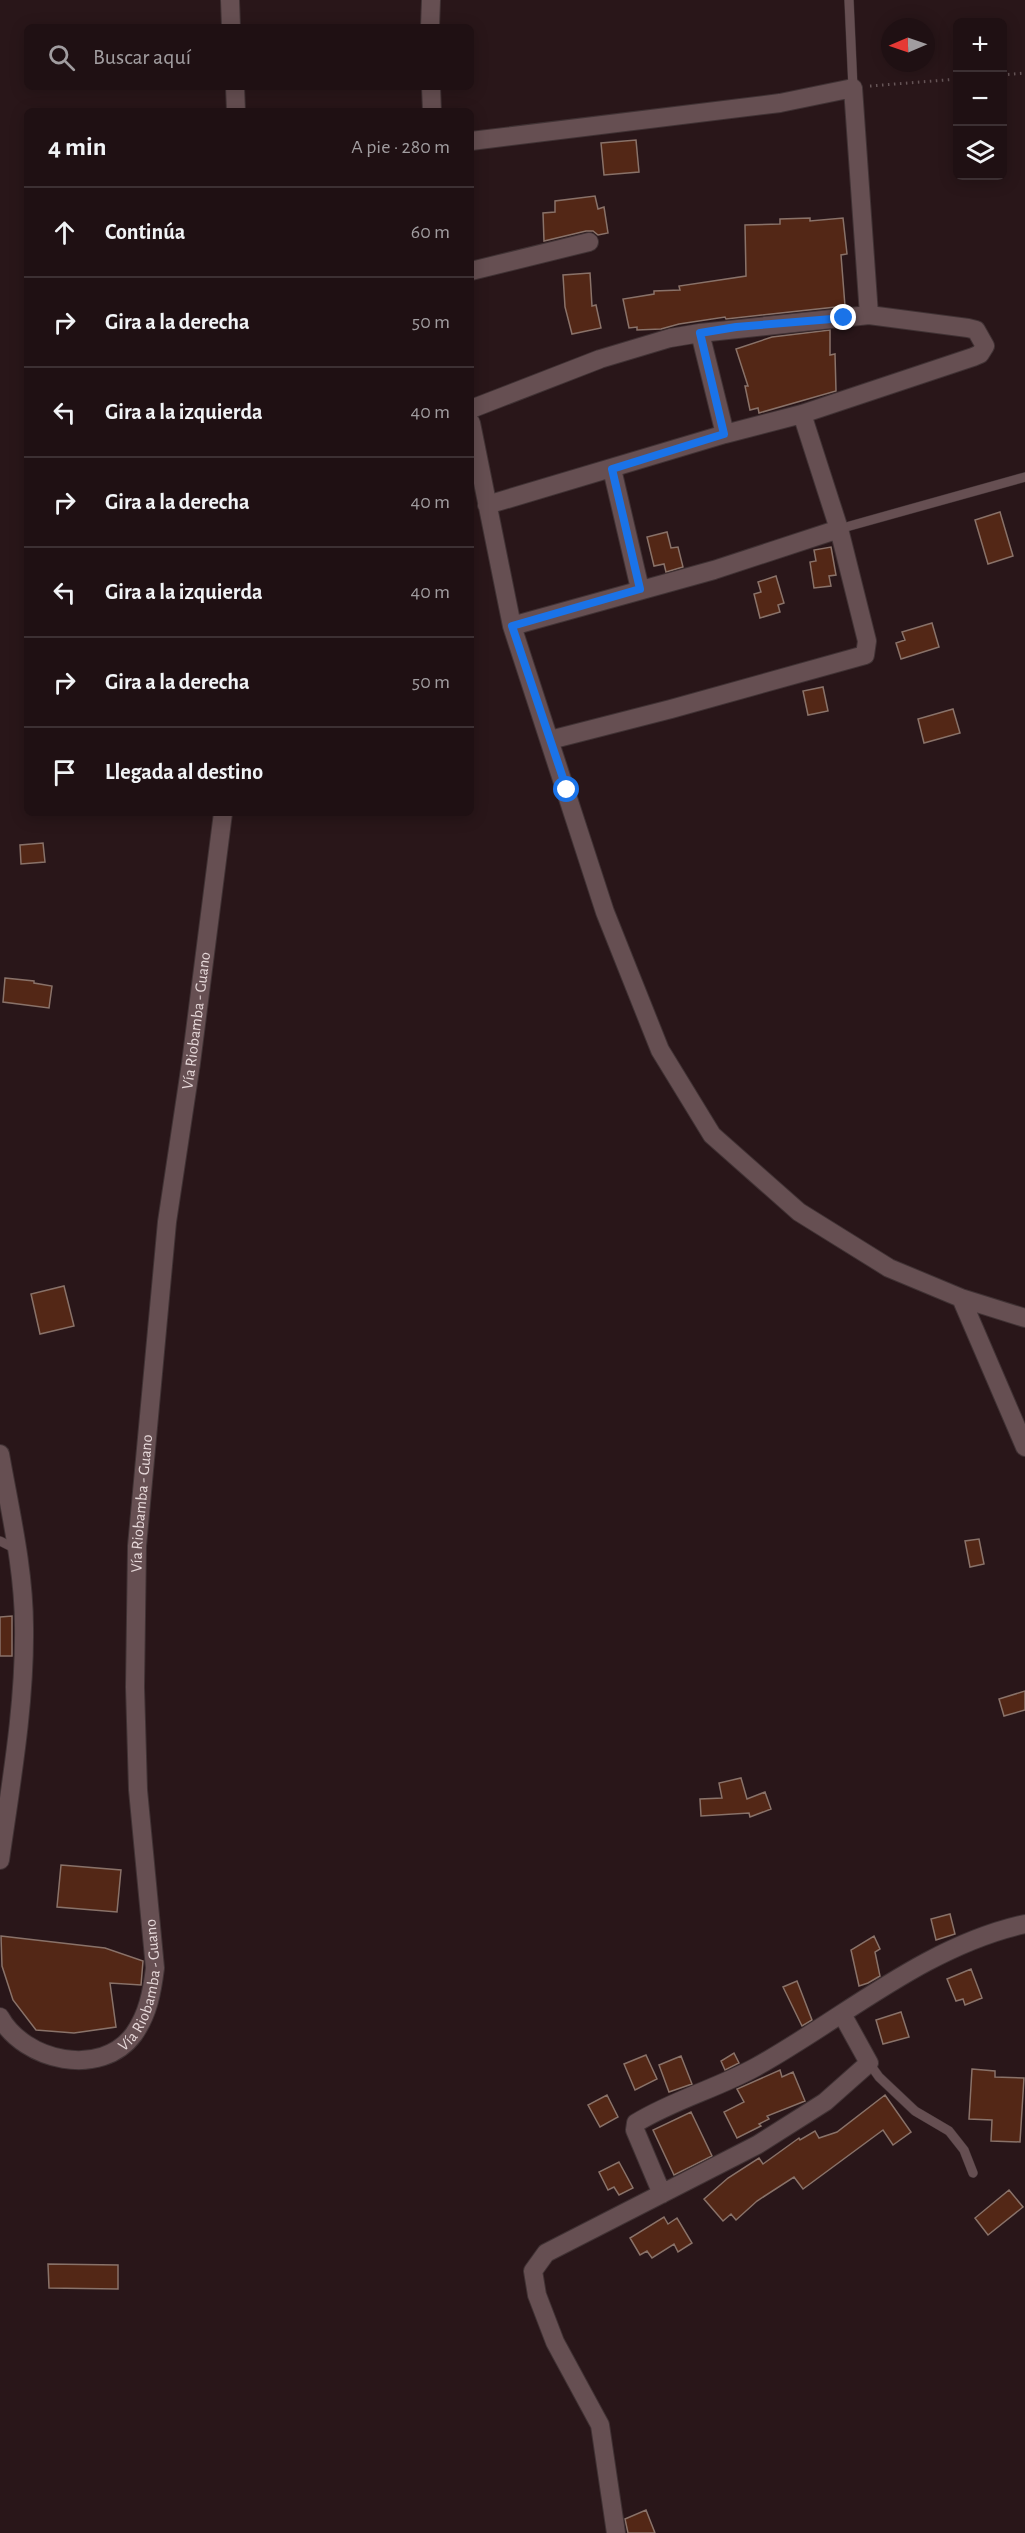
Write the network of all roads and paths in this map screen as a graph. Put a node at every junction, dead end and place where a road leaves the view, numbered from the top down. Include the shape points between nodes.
1 (230, 0) edge
2 (430, 0) edge
3 (849, 0) edge
4 (231, 24) edge
5 (430, 24) edge
6 (1025, 73) edge
7 (1007, 75) edge
8 (953, 79) edge
9 (853, 88) junction
10 (235, 90) edge
11 (431, 90) edge
12 (236, 108) edge
13 (432, 108) edge
14 (474, 141) edge
15 (590, 242) dead end
16 (474, 270) edge
17 (869, 315) junction
18 (700, 333) junction
19 (474, 408) edge
20 (802, 414) junction
21 (724, 434) junction
22 (474, 439) edge
23 (612, 469) junction
24 (1025, 477) edge
25 (487, 506) junction
26 (839, 529) junction
27 (640, 589) junction
28 (512, 626) junction
29 (550, 740) junction
30 (223, 816) edge
31 (961, 1298) junction
32 (1025, 1318) edge
33 (1025, 1447) edge
34 (0, 1455) edge
35 (8, 1545) edge
36 (0, 1860) edge
37 (1025, 1924) edge
38 (842, 2014) junction
39 (0, 2017) edge
40 (869, 2063) junction
41 (973, 2173) dead end
42 (662, 2193) junction
43 (616, 2533) edge

1 - 4 street
2 - 5 street
3 - 9 lane
6 - 7 path
8 - 9 path
9 - 14 street via 758,106
9 - 17 street
10 - 12 street
11 - 13 street
15 - 16 street
17 - 18 street
17 - 20 street via 976,330 985,346 973,357
18 - 19 street via 600,359
18 - 21 street
20 - 21 street
20 - 26 street
21 - 23 street
22 - 25 street
23 - 25 street
23 - 27 street
24 - 26 lane
25 - 28 street
26 - 27 street via 714,570
26 - 29 street via 867,641 865,655
27 - 28 street
28 - 29 street
29 - 31 street via 605,912 660,1050 712,1135 799,1212 889,1268
30 - 39 street, Vía Riobamba - Guano via 167,1222 137,1546 138,1790 155,1968 152,1994 133,2035 121,2046 89,2060 52,2057 33,2050 15,2038
31 - 32 street
31 - 33 street
34 - 35 street
35 - 36 street via 22,1587 24,1673
37 - 38 street via 998,1930 925,1963
38 - 40 street
38 - 42 street via 754,2068 636,2123 635,2130
40 - 41 lane via 915,2111 949,2131 964,2150
40 - 42 street via 816,2108 757,2145
42 - 43 street via 546,2253 533,2271 537,2295 555,2342 600,2425

